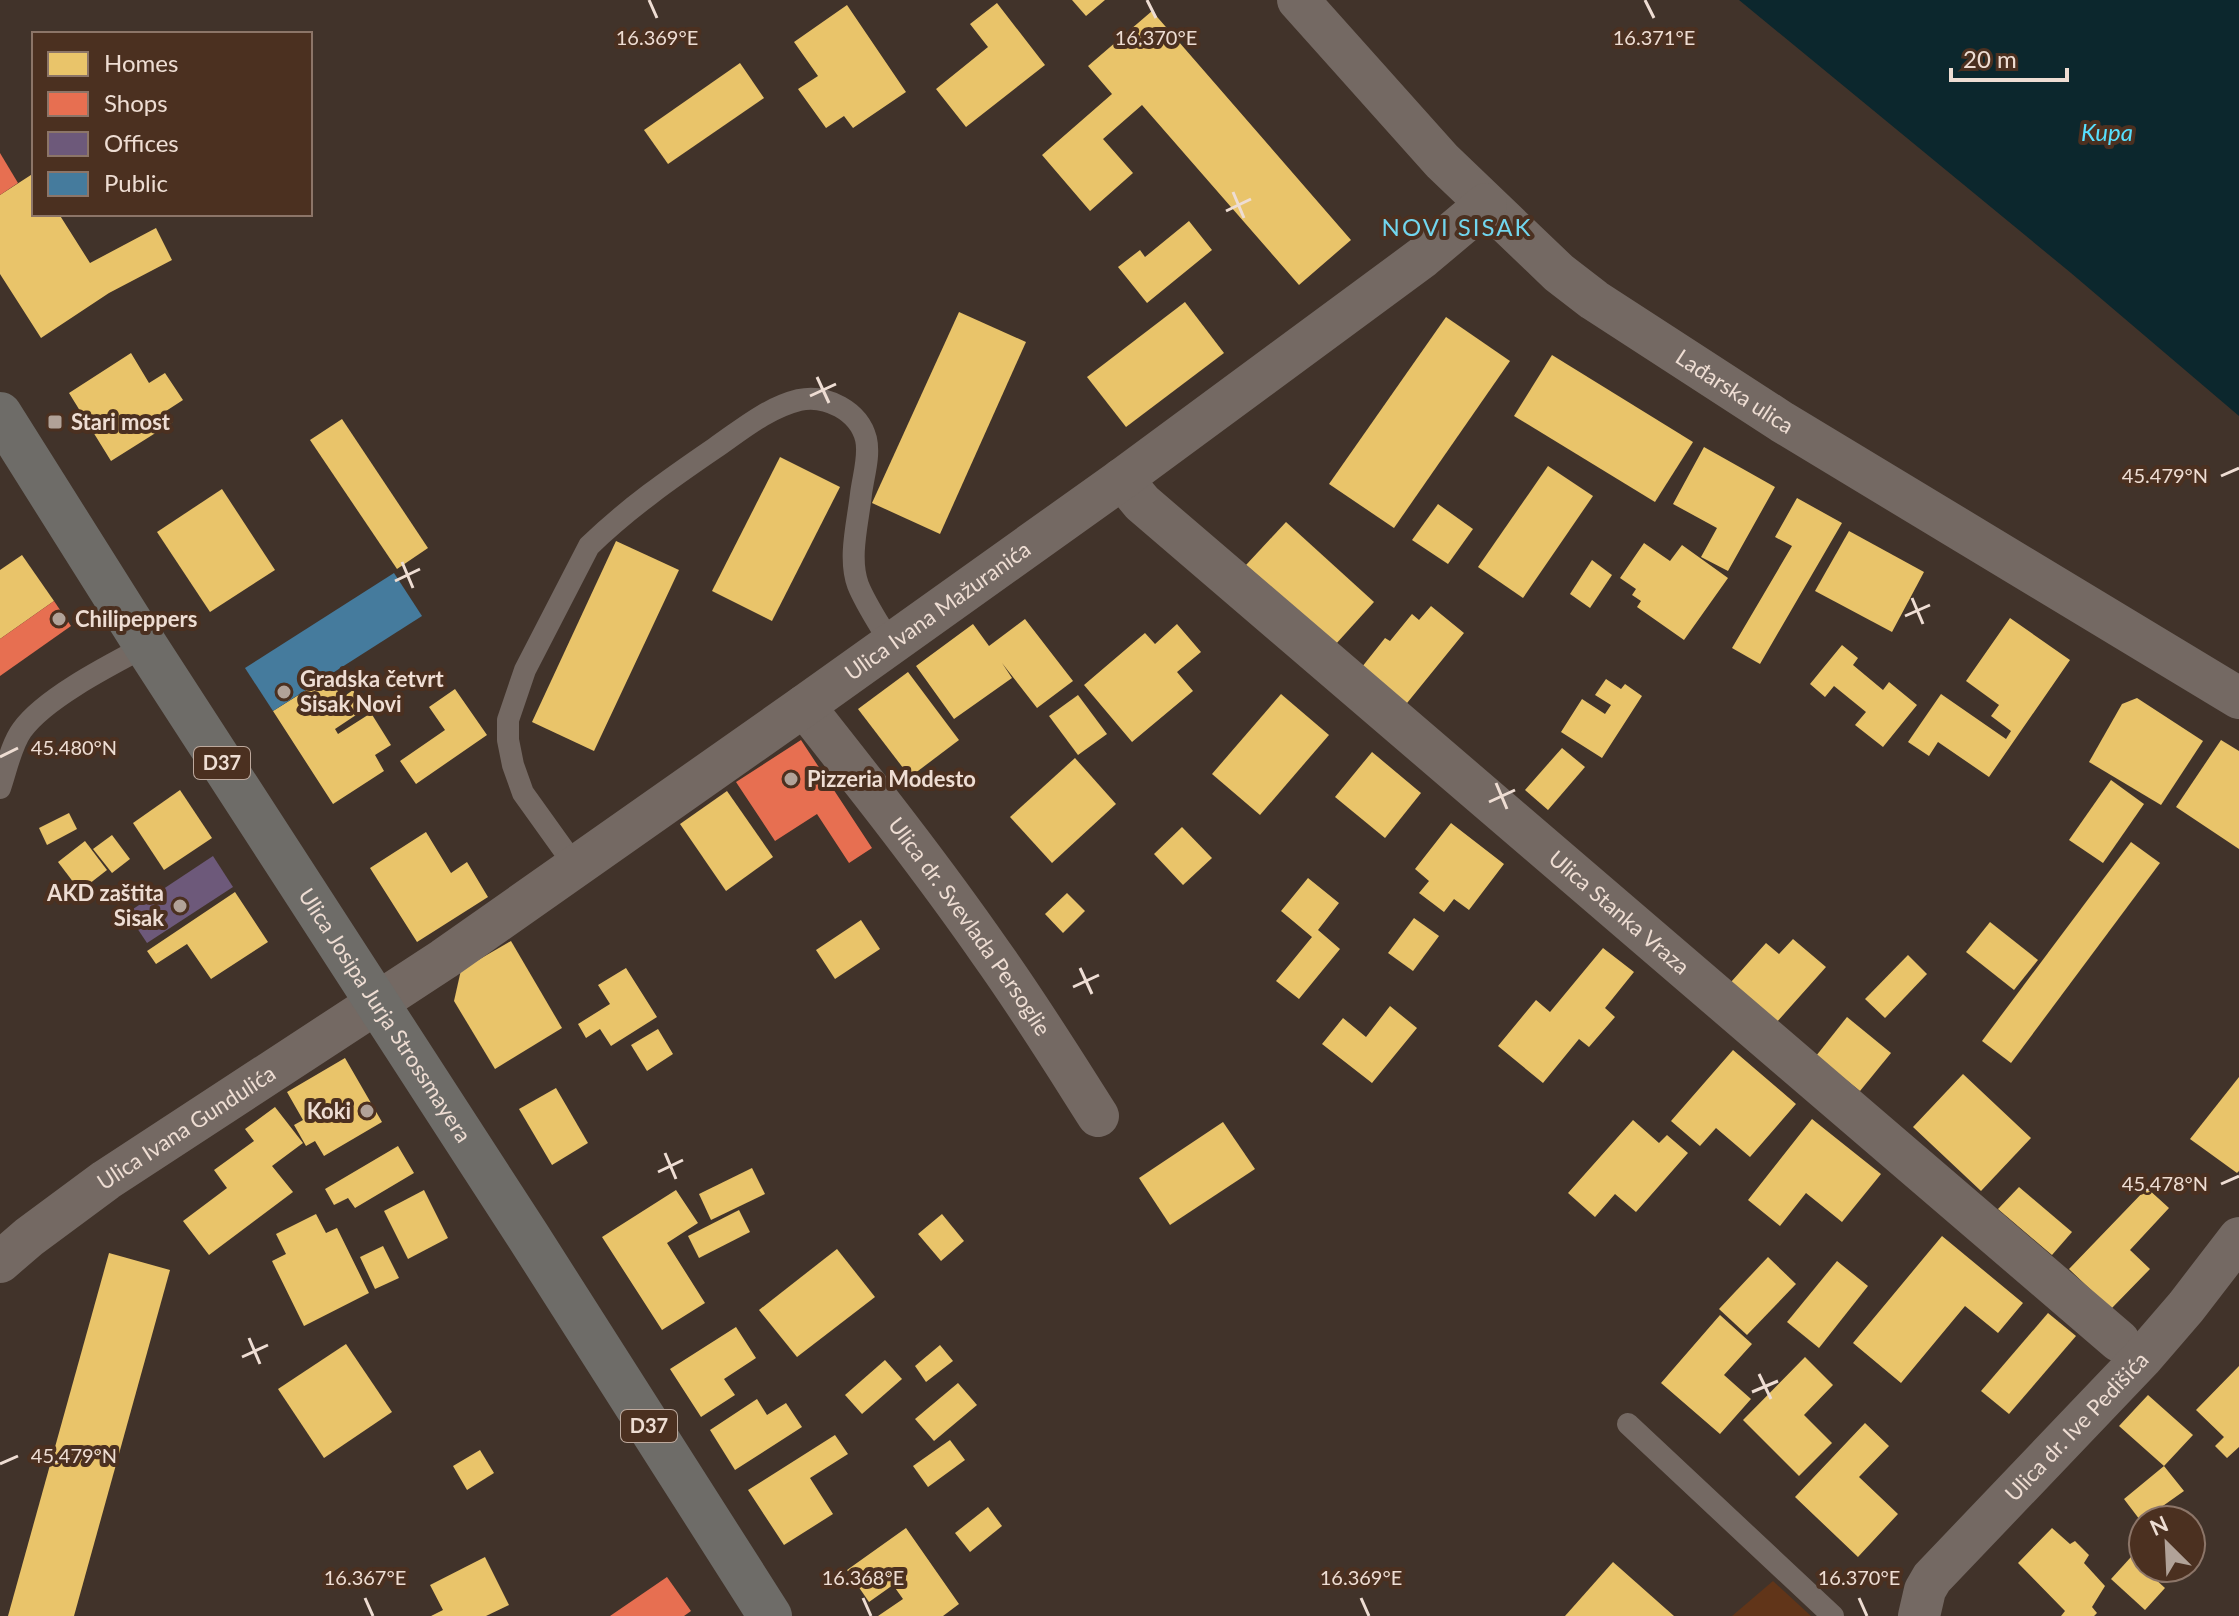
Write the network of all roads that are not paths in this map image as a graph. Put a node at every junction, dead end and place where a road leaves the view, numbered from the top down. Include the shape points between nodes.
1 (1298, 0) edge
2 (1486, 204) junction
3 (0, 414) edge
4 (1122, 479) junction
5 (891, 644) junction
6 (146, 646) junction
7 (2239, 698) edge
8 (804, 706) junction
9 (0, 788) edge
10 (576, 867) junction
11 (376, 1002) junction
12 (1098, 1116) dead end
13 (2239, 1238) edge
14 (0, 1262) edge
15 (2119, 1341) dead end
16 (1628, 1424) dead end
17 (770, 1616) edge
18 (1833, 1616) edge
19 (1919, 1616) edge

1 - 2 street, Lađarska ulica
2 - 4 street, Ulica Ivana Mažuranića via 1423,257
2 - 7 street, Lađarska ulica via 1559,273 1637,329
3 - 6 main road, Ulica Josipa Jurja Strossmayera / D37
4 - 5 street, Ulica Ivana Mažuranića
4 - 15 street, Ulica Stanka Vraza via 1142,503
5 - 8 street, Ulica Ivana Mažuranića
5 - 10 lane via 858,585 855,569 867,447 862,429 842,406 818,398 761,416 589,546 525,670 508,720 513,765 523,793
6 - 9 lane via 102,669 28,722 15,742
6 - 11 main road, Ulica Josipa Jurja Strossmayera / D37
8 - 10 street, Ulica Ivana Mažuranića
8 - 12 street, Ulica dr. Svevlada Persoglie via 967,919
10 - 11 street, Ulica Ivana Mažuranića
11 - 14 street, Ulica Ivana Gundulića via 106,1180
11 - 17 main road, Ulica Josipa Jurja Strossmayera / D37
13 - 19 street, Ulica dr. Ive Pedišića via 2142,1358 1932,1578
16 - 18 lane

